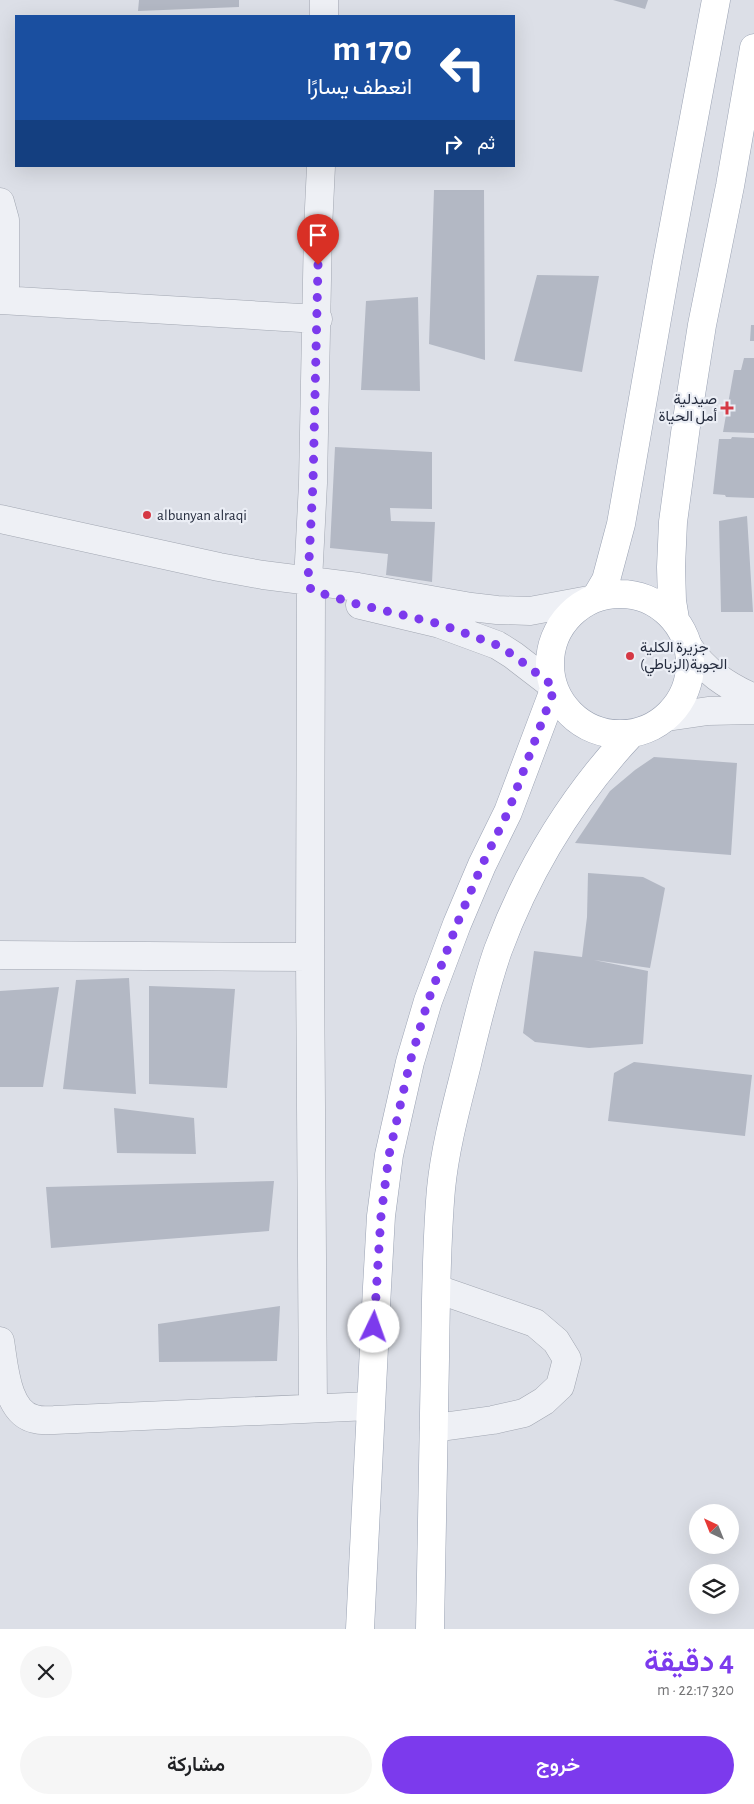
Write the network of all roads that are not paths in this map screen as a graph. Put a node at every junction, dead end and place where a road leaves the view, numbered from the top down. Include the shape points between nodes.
1 (324, 0) edge
2 (716, 0) edge
3 (324, 15) edge
4 (754, 48) edge
5 (321, 167) edge
6 (0, 202) edge
7 (2, 300) edge
8 (318, 319) junction
9 (0, 519) edge
10 (309, 585) junction
11 (593, 599) junction
12 (675, 619) junction
13 (688, 646) junction
14 (553, 687) junction
15 (754, 698) edge
16 (754, 710) edge
17 (667, 717) junction
18 (631, 734) junction
19 (0, 955) edge
20 (310, 957) junction
21 (437, 1289) junction
22 (0, 1341) edge
23 (370, 1406) junction
24 (313, 1408) junction
25 (434, 1428) junction
26 (360, 1629) edge
27 (430, 1629) edge

1 - 3 street
2 - 11 main road via 621,524 606,580
4 - 12 main road via 686,426 673,522
5 - 8 street
6 - 7 street via 5,220
7 - 8 street
8 - 10 street
9 - 10 street
10 - 11 street via 497,610 530,611
10 - 14 street via 353,603 440,624 497,645
10 - 20 street
11 - 12 main road via 613,593 630,594 662,607
11 - 14 main road via 569,615 555,635 549,668
12 - 13 main road
13 - 15 street via 705,668
13 - 17 main road via 688,684
14 - 18 main road via 563,706 576,720 593,730
14 - 23 main road via 508,812 457,924 428,1001 410,1062 389,1155 381,1216
16 - 17 street via 708,711
17 - 18 main road via 650,728
18 - 21 main road via 594,775 545,848 525,885 498,950 478,1016 441,1188
19 - 20 street
20 - 24 street
21 - 25 main road
21 - 25 street via 535,1323 556,1341 566,1359 560,1386 524,1413
22 - 24 street via 13,1400 23,1413 34,1419
23 - 24 street
23 - 26 main road
25 - 27 main road

